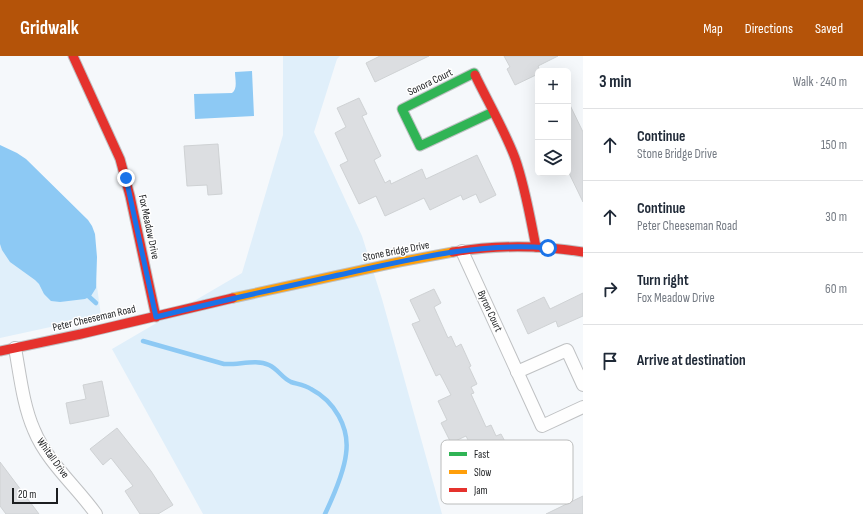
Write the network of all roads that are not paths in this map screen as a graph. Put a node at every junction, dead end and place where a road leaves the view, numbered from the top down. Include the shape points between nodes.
1 (73, 56) edge
2 (493, 112) junction
3 (536, 246) junction
4 (462, 251) junction
5 (583, 252) edge
6 (216, 302) joint
7 (156, 317) junction
8 (15, 348) junction
9 (0, 351) edge
10 (517, 372) junction
11 (583, 385) edge
12 (583, 407) edge
13 (96, 514) edge

1 - 7 street, Fox Meadow Drive via 120,158
2 - 2 street, Sonora Court via 474,73 402,109 420,146
2 - 3 street, Sonora Court via 519,170
3 - 4 street, Stone Bridge Drive via 499,246
3 - 5 street, Stone Bridge Drive
4 - 6 street, Stone Bridge Drive
4 - 10 street, Byron Court
6 - 7 street, Peter Cheeseman Road
7 - 8 street, Peter Cheeseman Road
8 - 9 street, Peter Cheeseman Road
8 - 13 street, Whitall Drive via 33,430 50,457
10 - 11 street via 567,350
10 - 12 street, Byron Court via 542,426

